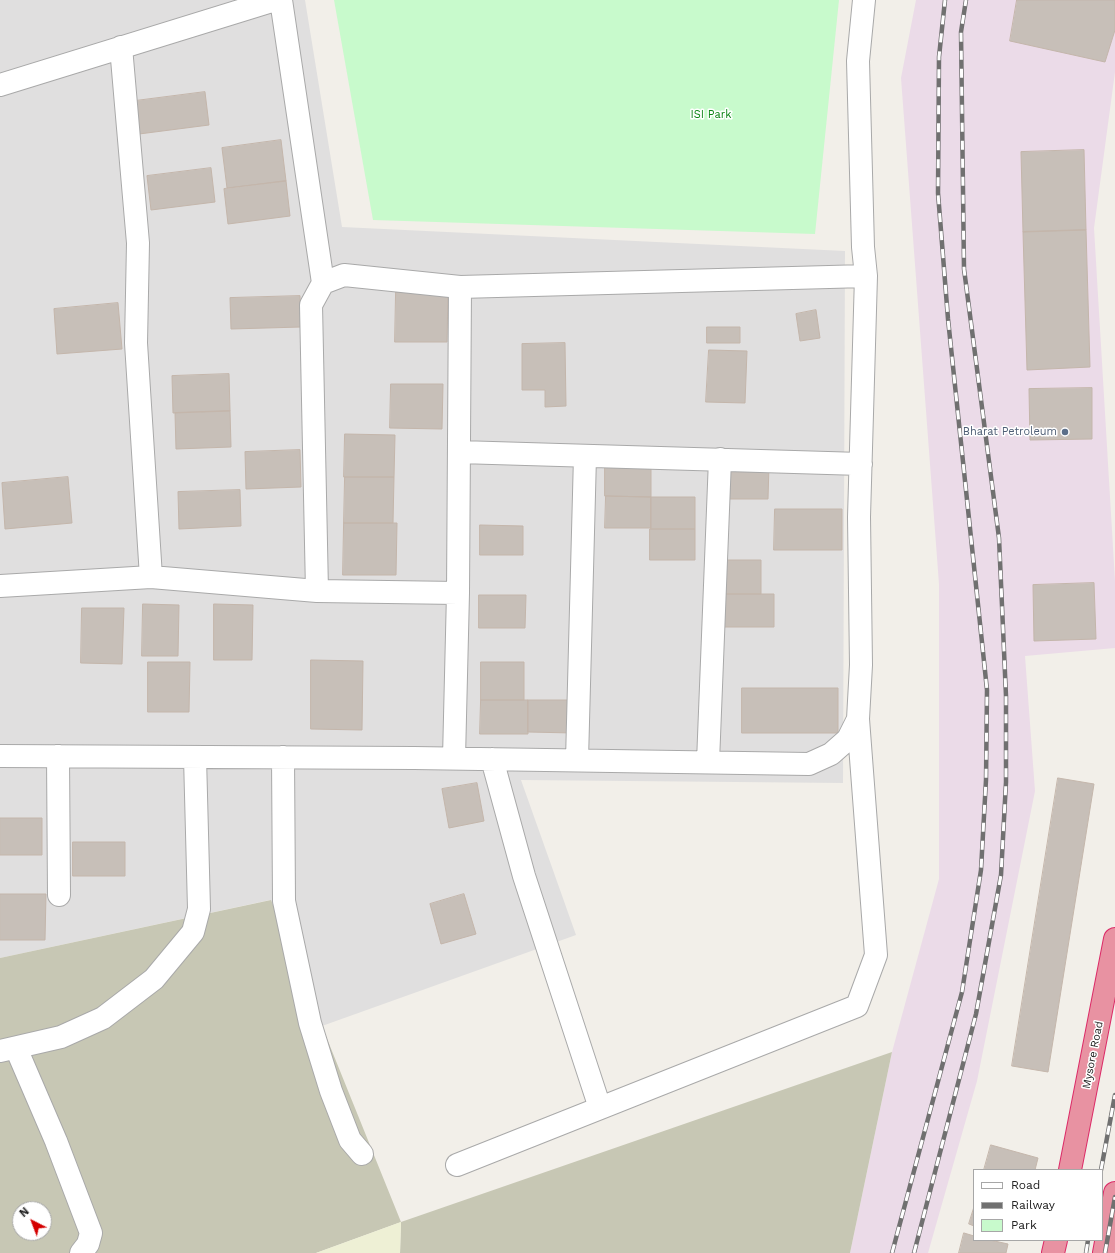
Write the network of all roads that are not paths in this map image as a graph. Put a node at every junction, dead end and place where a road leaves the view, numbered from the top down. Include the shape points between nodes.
1 (275, 0) edge
2 (281, 0) edge
3 (864, 0) edge
4 (121, 47) junction
5 (0, 85) edge
6 (866, 276) junction
7 (323, 283) junction
8 (460, 287) junction
9 (459, 452) junction
10 (585, 456) junction
11 (720, 460) junction
12 (860, 464) junction
13 (151, 577) junction
14 (0, 586) edge
15 (317, 591) junction
16 (458, 593) junction
17 (858, 719) junction
18 (0, 756) edge
19 (58, 756) junction
20 (195, 757) junction
21 (283, 757) junction
22 (454, 758) junction
23 (492, 759) junction
24 (578, 760) junction
25 (708, 762) junction
26 (59, 895) dead end
27 (1115, 939) edge
28 (8, 1049) edge
29 (600, 1108) junction
30 (362, 1154) dead end
31 (457, 1165) dead end
32 (1070, 1169) edge
33 (1115, 1193) edge
34 (1056, 1241) edge
35 (1108, 1249) edge
36 (82, 1253) edge
37 (1054, 1253) edge

1 - 4 street
2 - 7 street
3 - 6 street via 858,61
4 - 5 street
4 - 13 street via 138,243 136,343
6 - 8 street
6 - 12 street
7 - 8 street via 344,275
7 - 15 street via 311,305
8 - 9 street
9 - 10 street
9 - 16 street
10 - 11 street
10 - 24 street
11 - 12 street
11 - 25 street
12 - 17 street via 861,665
13 - 14 street
13 - 15 street
15 - 16 street
16 - 22 street
17 - 25 street via 848,739 831,754 809,764
17 - 29 street via 876,955 857,1006
18 - 19 street
19 - 20 street
19 - 26 street
20 - 21 street
20 - 28 street via 200,909 193,932 154,980 103,1018 61,1037
21 - 22 street
21 - 30 street via 284,902 310,1023 331,1091 350,1140
22 - 23 street
23 - 24 street
23 - 29 street via 524,876
24 - 25 street
27 - 32 highway, Mysore Road
28 - 36 street via 56,1141 91,1233
29 - 31 street
33 - 35 highway
34 - 37 highway

